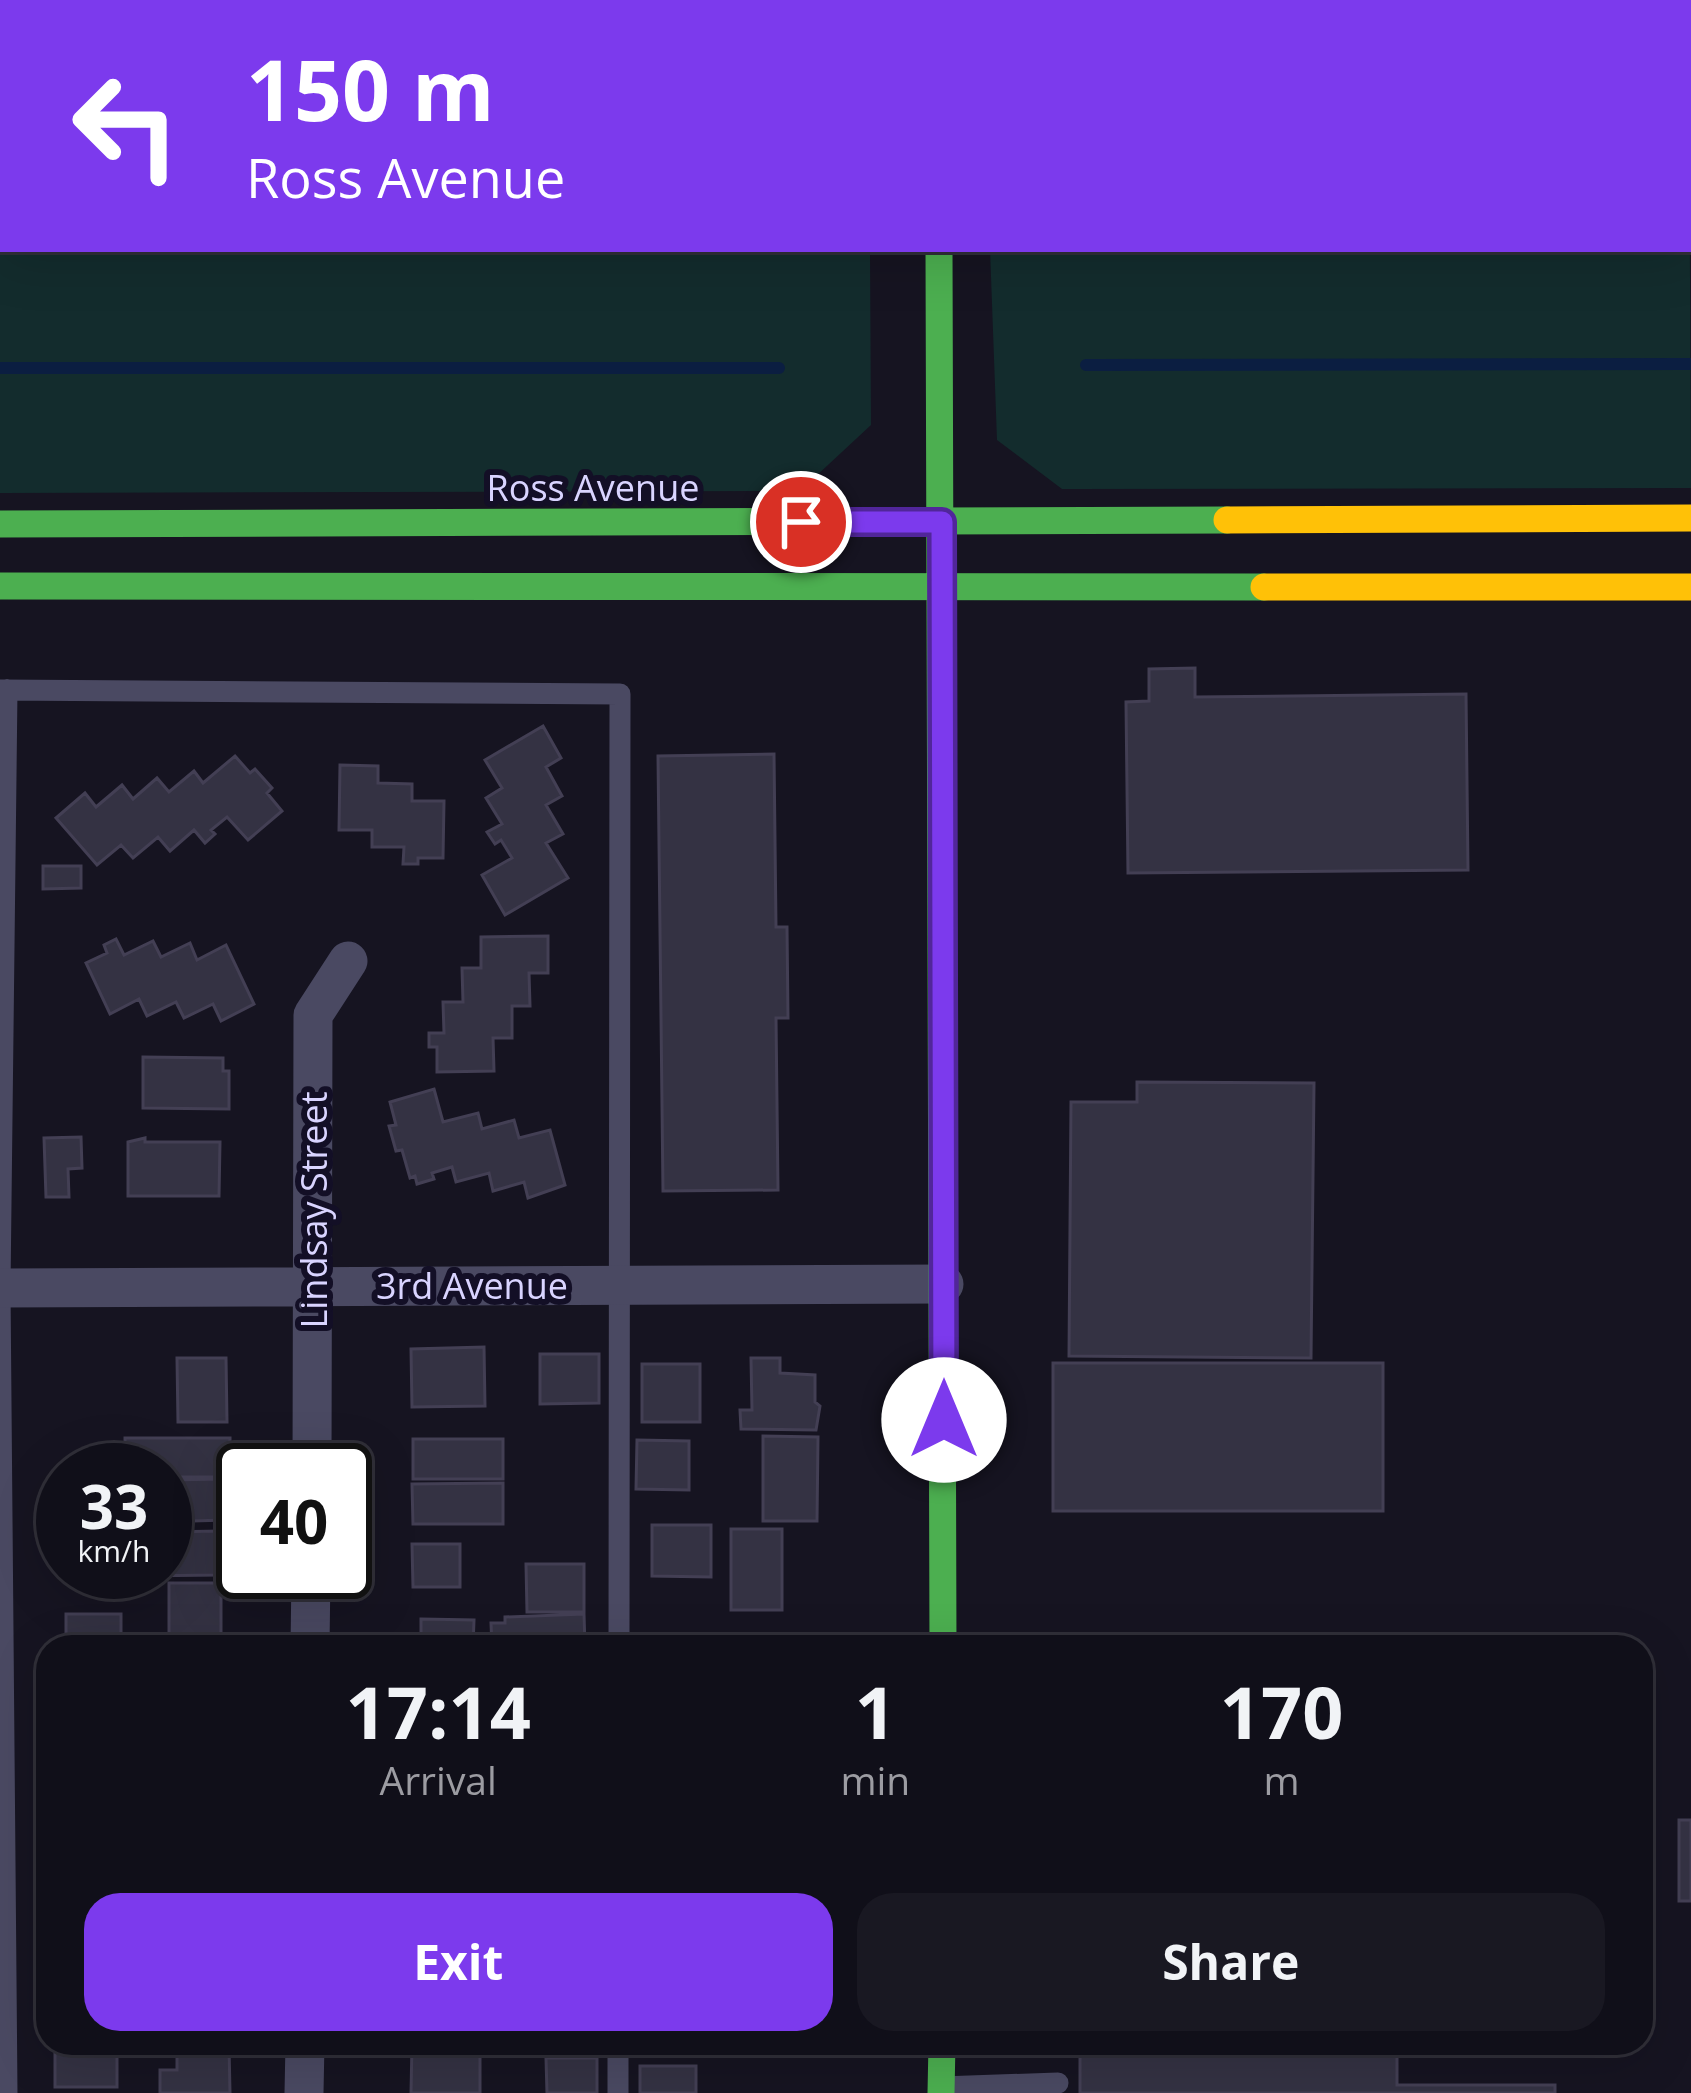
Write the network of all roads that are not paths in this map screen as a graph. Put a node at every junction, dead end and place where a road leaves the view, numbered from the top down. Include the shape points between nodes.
1 (939, 252) edge
2 (1691, 518) edge
3 (942, 522) junction
4 (0, 524) edge
5 (0, 586) edge
6 (1691, 587) edge
7 (942, 588) junction
8 (4, 690) edge
9 (348, 961) dead end
10 (620, 1284) junction
11 (944, 1284) junction
12 (314, 1286) junction
13 (0, 1288) edge
14 (312, 1443) edge
15 (311, 1599) edge
16 (310, 1635) edge
17 (619, 1635) edge
18 (943, 1635) edge
19 (305, 2055) edge
20 (618, 2055) edge
21 (941, 2055) edge
22 (1058, 2083) dead end
23 (940, 2090) edge
24 (7, 2093) edge
25 (304, 2093) edge
26 (618, 2093) edge

1 - 3 main road
2 - 3 main road, Ross Avenue
3 - 4 main road, Ross Avenue
3 - 7 main road
5 - 7 main road
6 - 7 main road
7 - 11 main road
8 - 10 lane via 620,694
8 - 13 lane
9 - 12 street, Lindsay Street via 313,1015
10 - 11 street, 3rd Avenue
10 - 12 street, 3rd Avenue
10 - 17 lane
11 - 18 main road
12 - 13 street, 3rd Avenue
12 - 14 street, Lindsay Street
13 - 24 lane
15 - 16 street
19 - 25 street
20 - 26 lane
21 - 23 main road
22 - 23 lane

